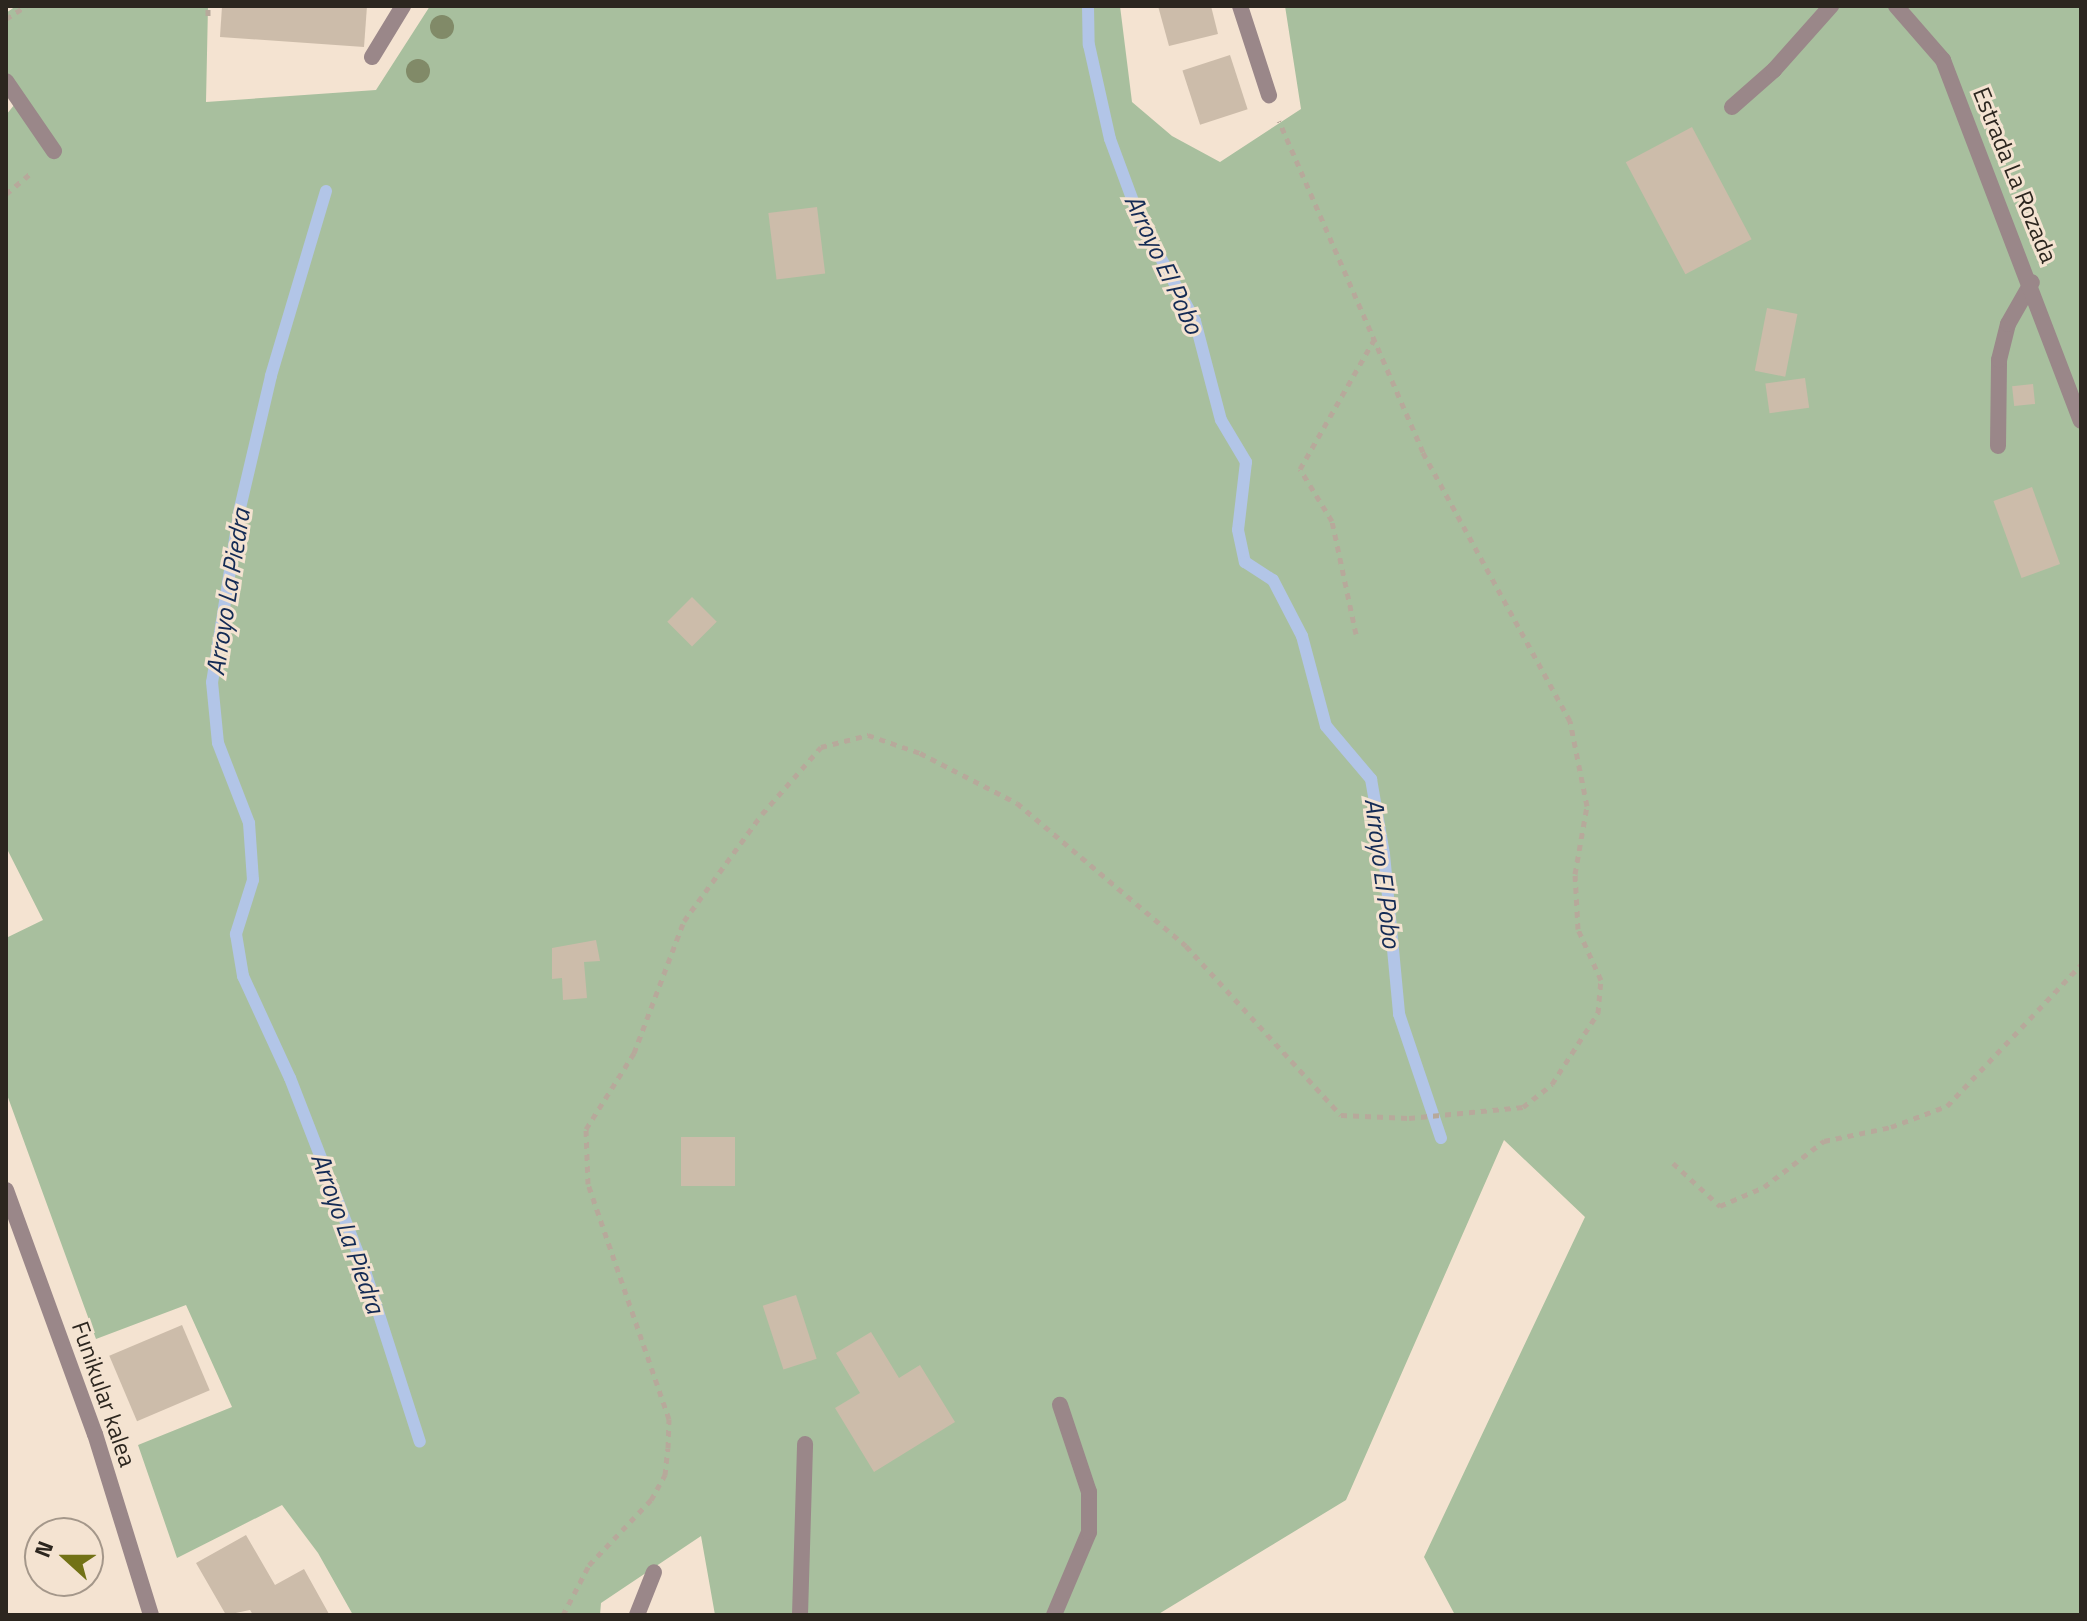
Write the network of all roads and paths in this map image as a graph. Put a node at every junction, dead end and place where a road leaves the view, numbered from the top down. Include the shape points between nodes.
1 (26, 6) edge
2 (208, 6) edge
3 (403, 6) edge
4 (1240, 6) edge
5 (1831, 6) edge
6 (1896, 6) edge
7 (208, 16) dead end
8 (6, 19) edge
9 (372, 57) dead end
10 (6, 81) edge
11 (1269, 95) joint
12 (1732, 107) dead end
13 (54, 151) dead end
14 (2032, 282) junction
15 (1374, 340) junction
16 (2081, 421) edge
17 (1998, 446) dead end
18 (1356, 634) dead end
19 (2081, 965) edge
20 (1673, 1163) dead end
21 (6, 1190) edge
22 (1060, 1405) dead end
23 (805, 1444) dead end
24 (654, 1572) dead end
25 (151, 1615) edge
26 (563, 1615) edge
27 (637, 1615) edge
28 (800, 1615) edge
29 (1054, 1615) edge

1 - 8 path
2 - 7 path
3 - 9 street
4 - 11 street
5 - 12 street via 1774,70
6 - 14 street, Estrada La Rozada via 1943,60
10 - 13 street
11 - 15 path
14 - 16 street, Estrada La Rozada
14 - 17 street via 2008,324 1999,360
15 - 18 path via 1300,469 1332,521
15 - 26 path via 1423,452 1570,721 1587,806 1575,874 1578,929 1601,980 1598,1013 1552,1084 1523,1107 1409,1118 1341,1115 1186,946 1017,803 920,753 868,735 821,747 762,814 684,921 634,1053 586,1129 588,1184 669,1419 668,1448 665,1475 651,1500 589,1565
19 - 20 path via 1947,1106 1891,1127 1824,1141 1764,1187 1720,1206
21 - 25 street, Funikular kalea via 95,1434
22 - 29 street via 1089,1492 1089,1532
23 - 28 street
24 - 27 street

